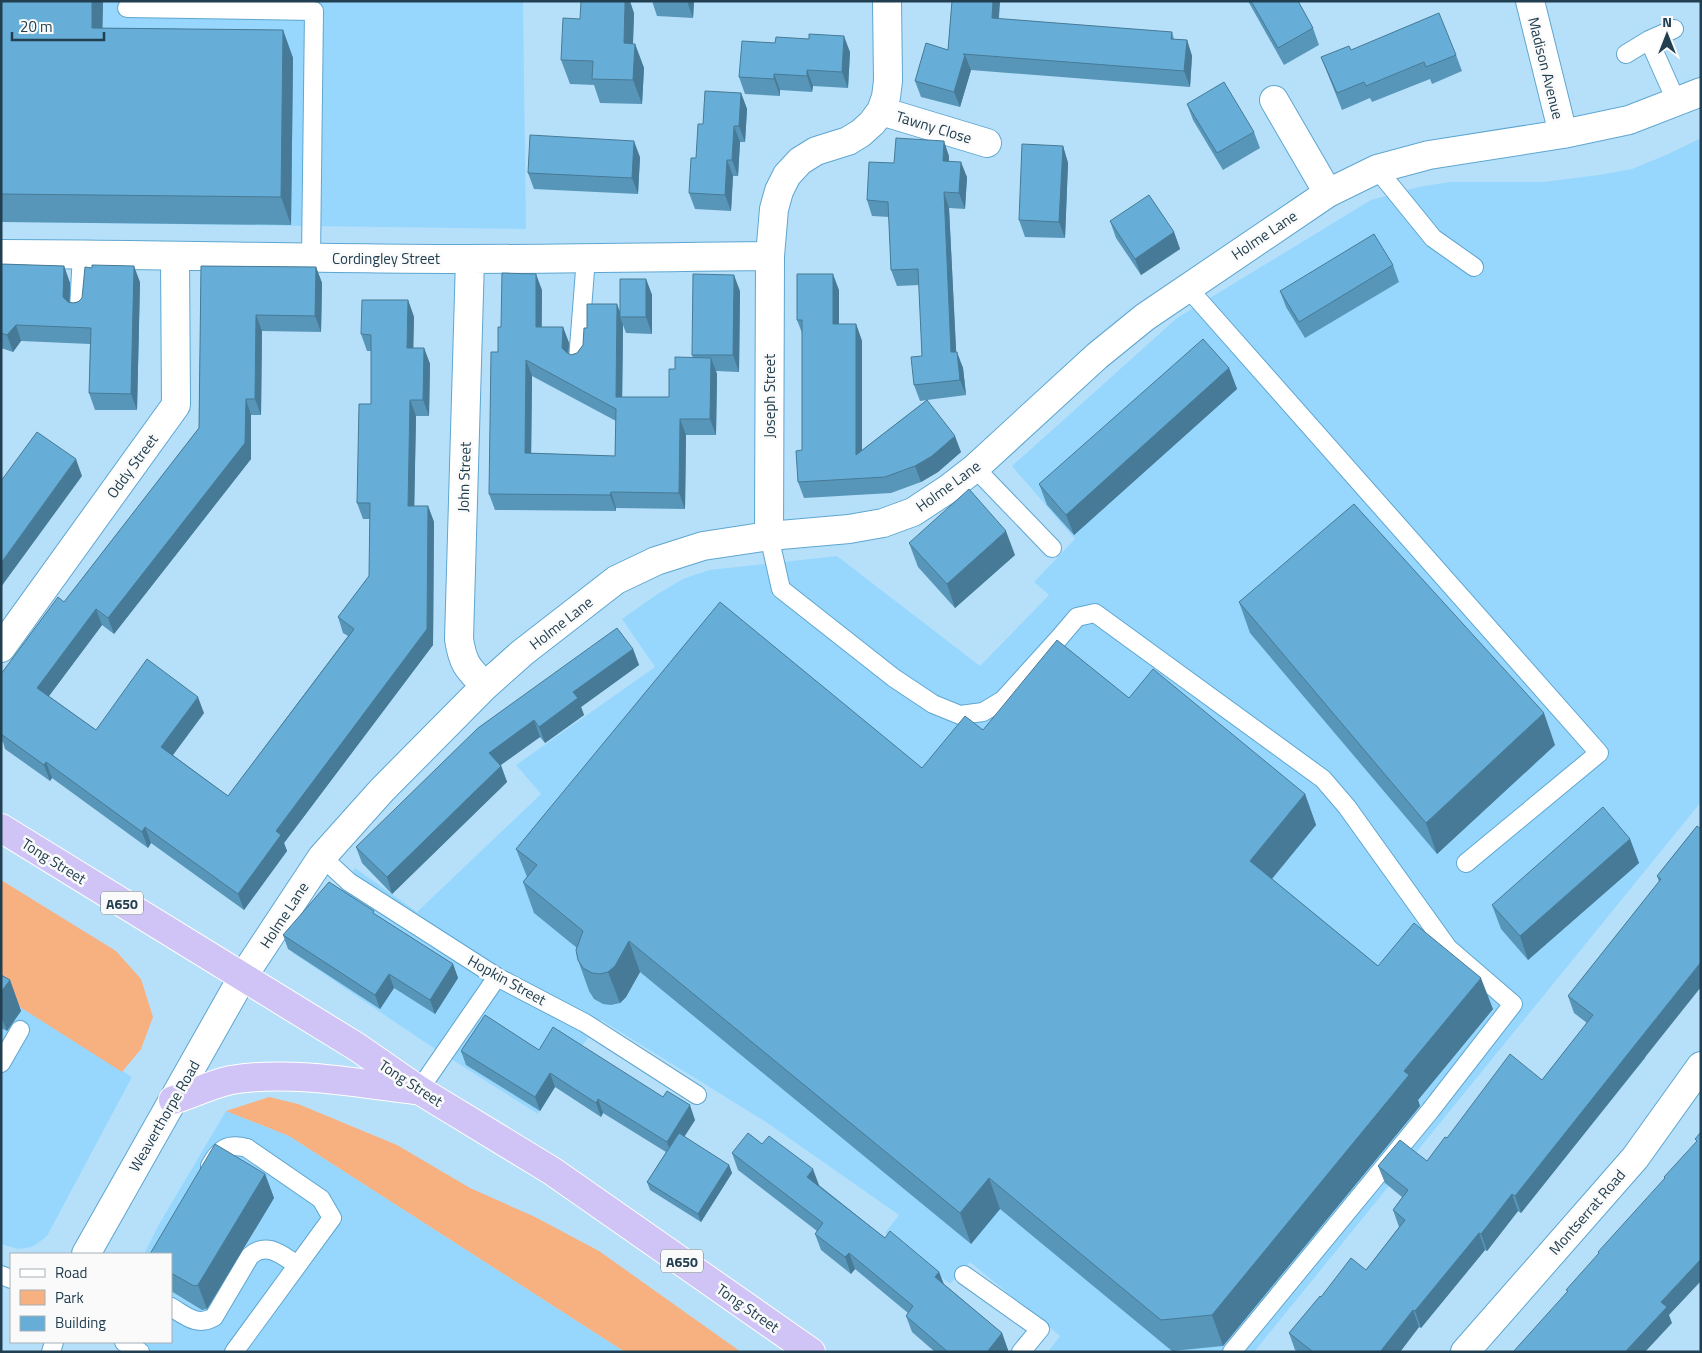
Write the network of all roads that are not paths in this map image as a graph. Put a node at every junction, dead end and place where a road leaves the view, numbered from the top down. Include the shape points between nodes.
1 (887, 1) edge
2 (1530, 1) edge
3 (126, 8) dead end
4 (1674, 29) dead end
5 (1649, 40) junction
6 (1626, 54) dead end
7 (1689, 97) edge
8 (1274, 100) dead end
9 (880, 110) junction
10 (1563, 134) junction
11 (987, 143) dead end
12 (1377, 169) junction
13 (1328, 193) junction
14 (1, 254) edge
15 (82, 254) junction
16 (175, 256) junction
17 (770, 256) junction
18 (311, 258) junction
19 (586, 258) junction
20 (470, 259) junction
21 (1474, 267) dead end
22 (1188, 287) junction
23 (79, 309) edge
24 (578, 360) edge
25 (974, 468) junction
26 (768, 536) junction
27 (1052, 548) dead end
28 (1, 648) edge
29 (485, 686) junction
30 (1, 828) edge
31 (322, 857) junction
32 (1466, 862) dead end
33 (497, 977) junction
34 (242, 978) junction
35 (20, 1030) dead end
36 (1, 1063) edge
37 (1701, 1066) edge
38 (419, 1090) junction
39 (697, 1095) dead end
40 (173, 1100) junction
41 (202, 1180) edge
42 (87, 1253) edge
43 (297, 1265) junction
44 (964, 1275) dead end
45 (172, 1309) edge
46 (126, 1343) edge
47 (140, 1352) edge
48 (234, 1352) edge
49 (811, 1352) edge
50 (1021, 1352) edge
51 (1232, 1352) edge
52 (1465, 1352) edge

1 - 9 street via 888,81
2 - 10 street, Madison Avenue
3 - 18 lane via 314,11
4 - 5 lane
5 - 6 lane
5 - 7 lane
7 - 10 street, Holme Lane via 1629,120
8 - 13 street
9 - 11 street, Tawny Close
9 - 17 street, Joseph Street via 861,133 848,141 816,151 800,161 788,175 774,209
10 - 12 street, Holme Lane via 1430,155
12 - 13 street, Holme Lane
12 - 21 lane via 1433,238
13 - 22 street, Holme Lane
14 - 15 street, Cordingley Street
15 - 16 street, Cordingley Street
15 - 23 lane
16 - 18 street, Cordingley Street
16 - 28 street, Oddy Street via 176,405
17 - 19 street, Cordingley Street
17 - 26 street, Joseph Street
18 - 20 street, Cordingley Street
19 - 20 street, Cordingley Street
19 - 24 lane
20 - 29 street, John Street via 459,639 468,668
22 - 25 street, Holme Lane via 1098,356
22 - 32 lane via 1599,753
25 - 26 street, Holme Lane via 914,512 883,523
25 - 27 lane
26 - 29 street, Holme Lane via 703,546 656,561 616,580
26 - 51 lane via 781,588 894,678 933,704 960,715 983,712 1004,700 1077,617 1095,613 1323,778 1448,948 1513,1004 1430,1111
29 - 31 street, Holme Lane via 382,790
30 - 34 highway, Tong Street / A650
31 - 33 lane, Hopkin Street via 349,882
31 - 34 street, Holme Lane
33 - 38 lane
33 - 39 lane, Hopkin Street via 586,1023
34 - 38 highway, Tong Street / A650 via 357,1047
34 - 40 street, Weaverthorpe Road
35 - 36 lane
37 - 52 street, Montserrat Road via 1636,1158
38 - 40 highway via 301,1077 267,1077 230,1080
38 - 49 highway, Tong Street / A650 via 552,1171
40 - 42 street, Weaverthorpe Road
41 - 43 lane via 221,1150 233,1146 247,1148 321,1199 332,1218
43 - 45 lane via 274,1250 259,1250 250,1256 214,1317 195,1321
43 - 48 lane
44 - 50 lane via 1040,1329
46 - 47 lane

